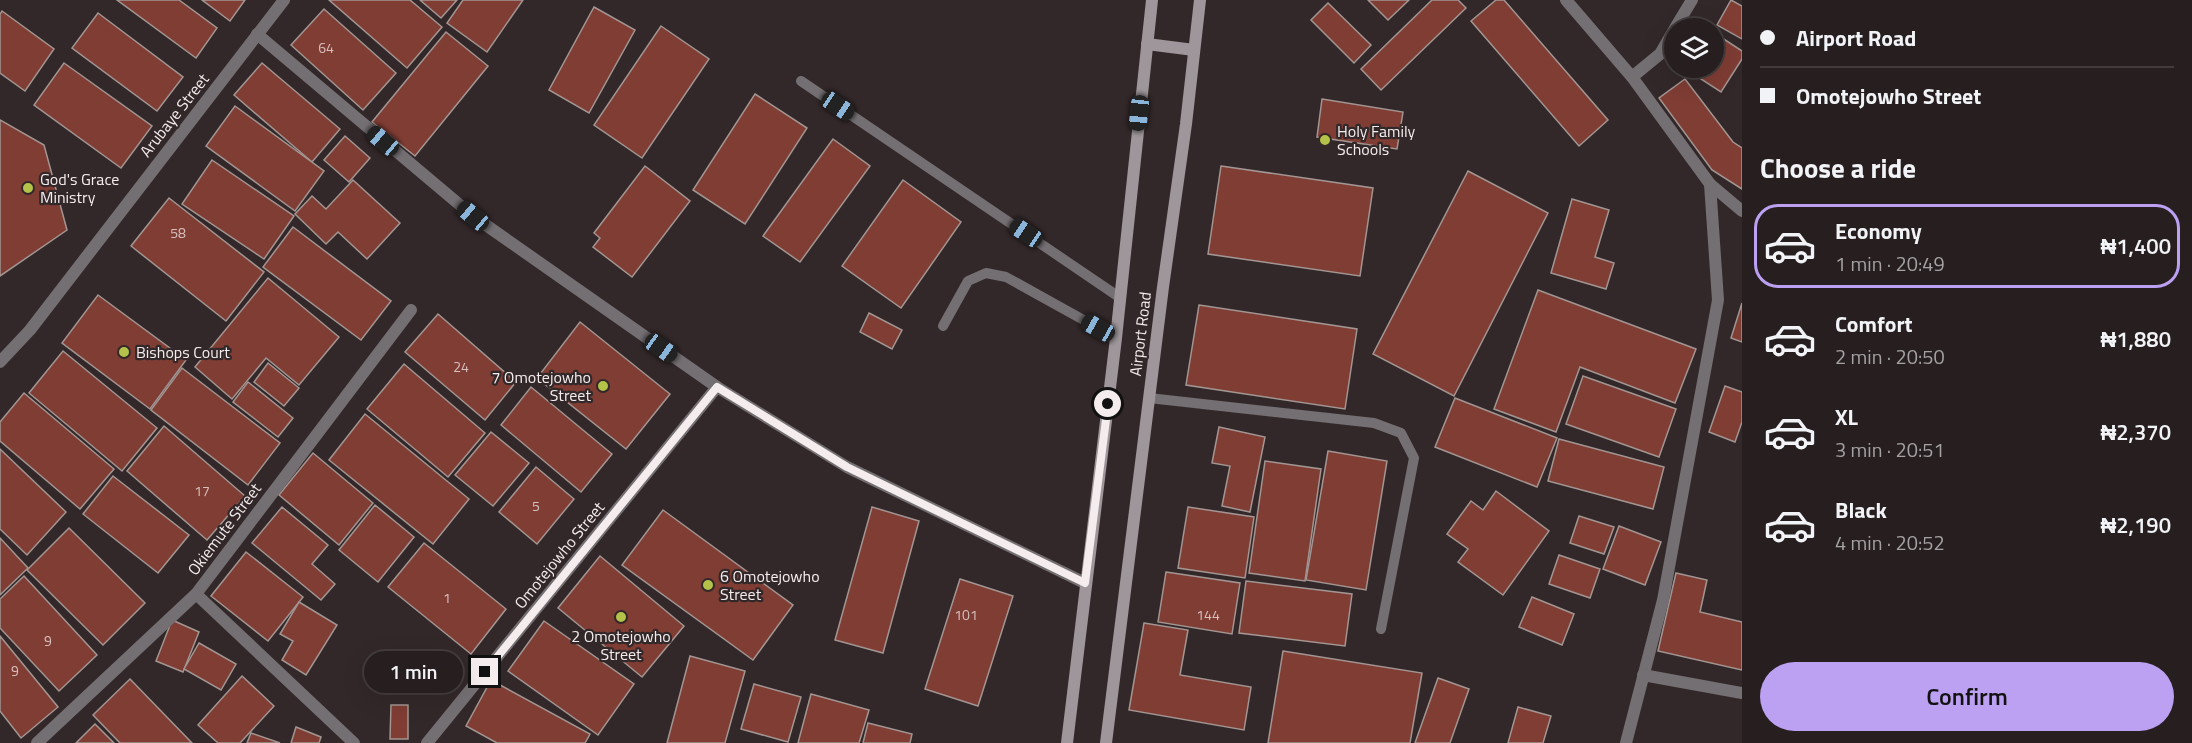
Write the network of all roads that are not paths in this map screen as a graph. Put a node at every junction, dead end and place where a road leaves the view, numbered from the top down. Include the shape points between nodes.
1 (284, 0) edge
2 (1152, 0) edge
3 (1200, 0) edge
4 (1566, 0) edge
5 (1692, 0) edge
6 (1681, 18) edge
7 (257, 34) junction
8 (1147, 44) junction
9 (1664, 47) edge
10 (1194, 50) junction
11 (1632, 77) junction
12 (801, 81) dead end
13 (1710, 184) junction
14 (1742, 211) edge
15 (1119, 297) junction
16 (411, 310) dead end
17 (944, 326) dead end
18 (1116, 338) junction
19 (0, 362) edge
20 (717, 387) junction
21 (1149, 398) junction
22 (1085, 583) junction
23 (196, 594) junction
24 (1381, 629) dead end
25 (1643, 675) junction
26 (1742, 693) edge
27 (37, 743) edge
28 (354, 743) edge
29 (427, 743) edge
30 (1066, 743) edge
31 (1106, 743) edge
32 (1626, 743) edge

1 - 7 street, Arubaye Street
2 - 8 main road, Airport Road
3 - 10 main road, Airport Road
4 - 11 street
5 - 6 street
7 - 19 street, Arubaye Street via 30,330
7 - 20 street via 473,216
8 - 10 main road
8 - 15 main road, Airport Road
9 - 11 street
10 - 21 main road, Airport Road
11 - 13 street
12 - 15 lane
13 - 14 street
13 - 25 street via 1718,300 1663,600
15 - 18 main road, Airport Road
16 - 23 street, Okiemute Street
17 - 18 lane via 968,281 986,273 1006,278
18 - 22 main road, Airport Road
20 - 22 street via 847,467
20 - 29 street, Omotejowho Street
21 - 24 lane via 1374,423 1401,433 1414,458
21 - 31 main road, Airport Road
22 - 30 main road, Airport Road
23 - 27 street, Okiemute Street
23 - 28 street
25 - 26 street
25 - 32 street

